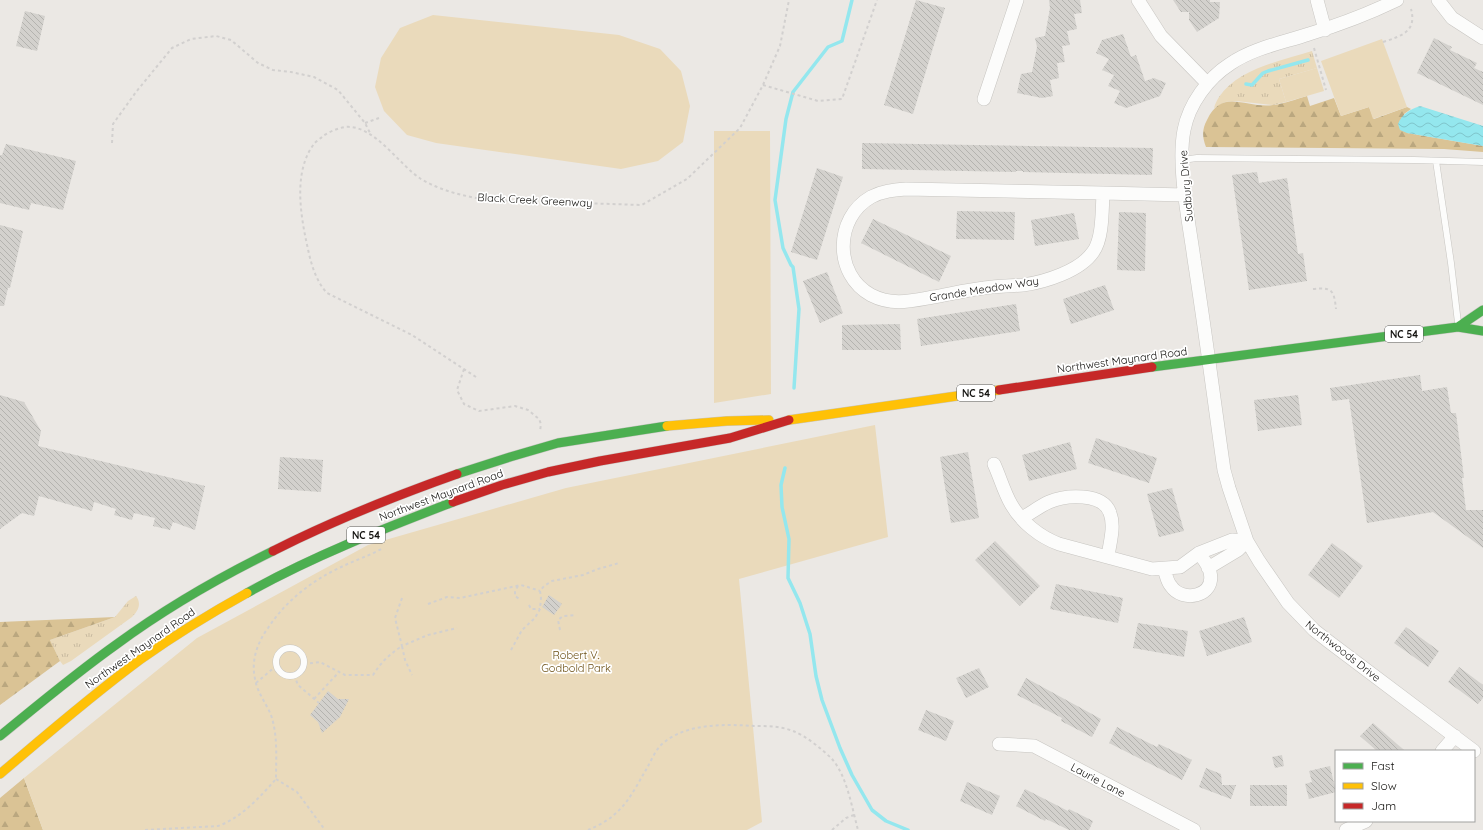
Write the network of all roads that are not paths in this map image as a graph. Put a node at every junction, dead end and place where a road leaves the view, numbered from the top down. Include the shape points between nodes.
1 (1017, 0) edge
2 (1138, 0) edge
3 (1317, 0) edge
4 (1397, 0) edge
5 (1438, 0) edge
6 (1325, 30) junction
7 (1483, 38) edge
8 (1207, 83) junction
9 (984, 99) dead end
10 (1182, 160) junction
11 (1436, 161) junction
12 (1483, 162) edge
13 (1103, 193) junction
14 (1185, 194) junction
15 (1483, 310) edge
16 (1458, 327) junction
17 (1483, 331) edge
18 (1209, 360) junction
19 (790, 420) junction
20 (994, 464) dead end
21 (1022, 518) junction
22 (1248, 541) junction
23 (1199, 553) junction
24 (1108, 556) junction
25 (1208, 568) junction
26 (1164, 569) junction
27 (294, 675) joint
28 (0, 736) edge
29 (1455, 736) junction
30 (999, 744) dead end
31 (1443, 750) edge
32 (1473, 750) edge
33 (1475, 752) edge
34 (1483, 758) edge
35 (0, 774) edge
36 (1364, 822) edge
37 (1194, 830) edge
38 (1346, 830) edge

1 - 9 street
2 - 8 street via 1160,36
3 - 6 street
4 - 6 street, Sudbury Drive
5 - 7 street via 1452,18
6 - 8 street, Sudbury Drive via 1245,55 1229,64
8 - 10 street, Sudbury Drive via 1194,103 1184,128
10 - 11 lane via 1205,158
10 - 14 street, Sudbury Drive
11 - 12 lane
11 - 16 lane
13 - 13 street, Grande Meadow Way via 906,189 880,193 861,205 847,224 844,236 846,265 849,274 863,290 889,302 908,302 984,288 1036,283 1068,272 1093,252 1100,234
13 - 14 street, Grande Meadow Way
14 - 18 street, Sudbury Drive
15 - 16 main road, Northwest Maynard Road / NC 54
16 - 17 main road, Northwest Maynard Road / NC 54
16 - 18 main road, Northwest Maynard Road / NC 54
18 - 19 main road, Northwest Maynard Road / NC 54
18 - 22 street, Northwoods Drive via 1224,470
19 - 28 main road, Northwest Maynard Road / NC 54 via 731,420 629,431 560,443 397,496 311,532 238,568 165,615 135,630 75,674
19 - 35 main road, Northwest Maynard Road / NC 54 via 732,437 559,469 484,491 405,519 334,549 176,631
20 - 21 street via 1011,504
21 - 24 street via 1046,538 1058,544
21 - 24 street via 1049,502 1084,496 1094,498 1105,504 1110,512 1112,524
22 - 23 street via 1232,540
22 - 25 street
22 - 29 street, Northwoods Drive via 1288,603 1314,630
23 - 25 street
23 - 26 street via 1180,567
24 - 26 street via 1152,569
25 - 26 street via 1210,583 1207,590 1193,596 1177,592 1170,586
27 - 27 lane via 302,670 303,656 292,647 287,647 276,656 276,666 281,673
29 - 31 street
29 - 32 street, Northwoods Drive
30 - 37 street, Laurie Lane via 1034,746
33 - 34 street, Northwoods Drive
36 - 38 street

